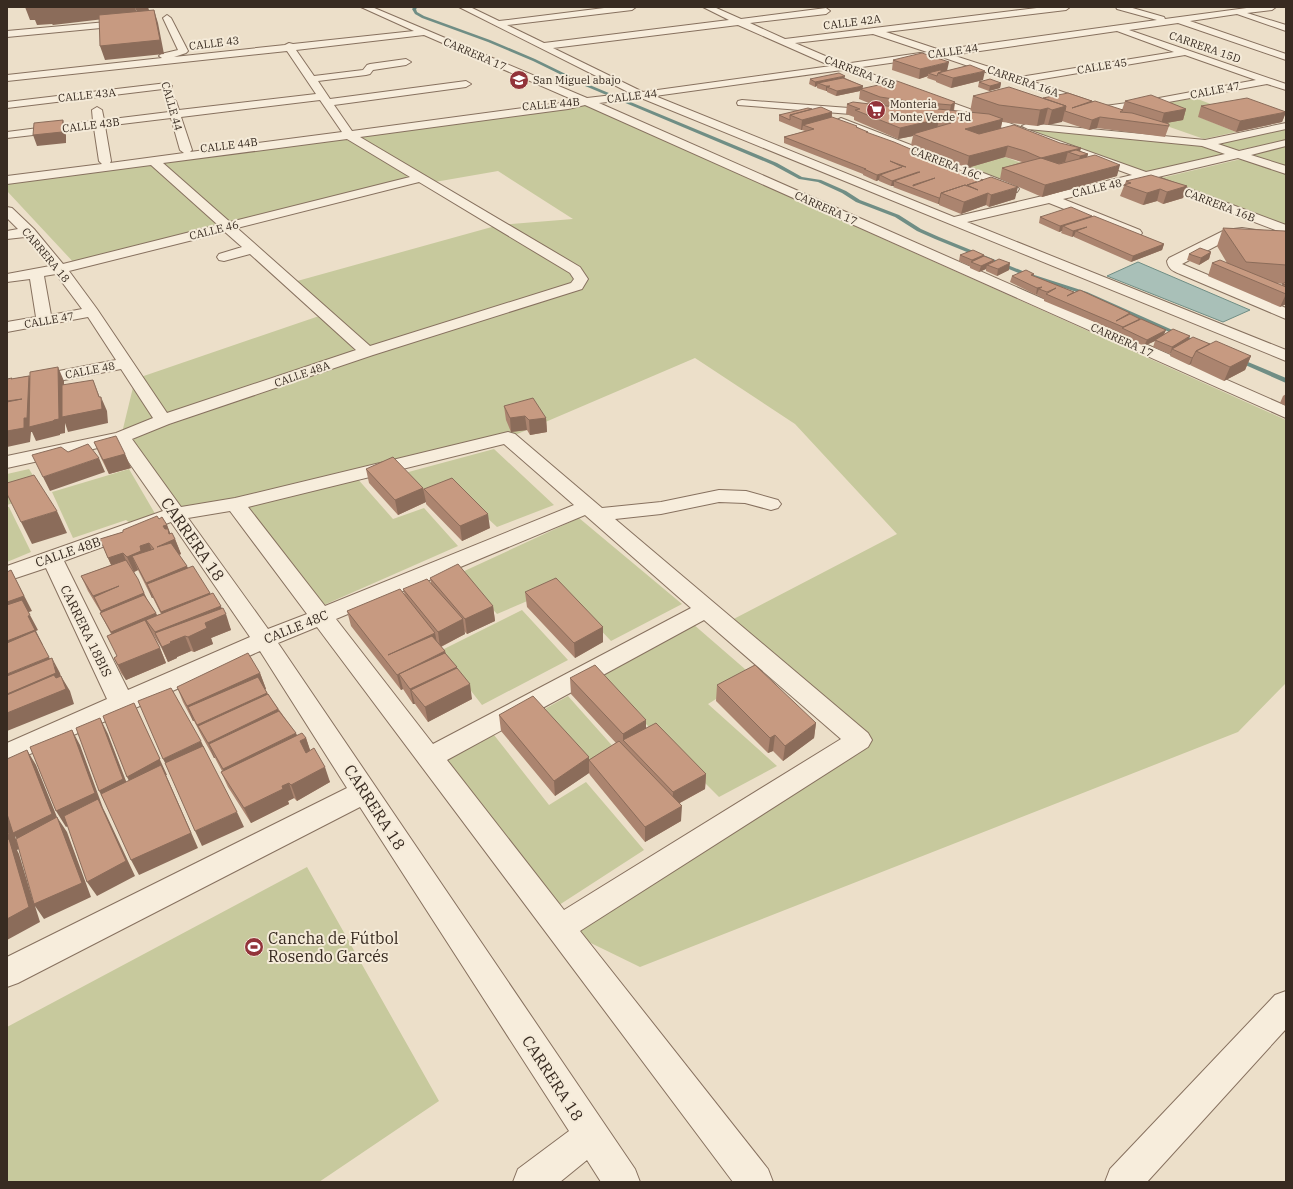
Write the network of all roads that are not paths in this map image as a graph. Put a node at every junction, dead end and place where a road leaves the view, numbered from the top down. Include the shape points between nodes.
1 (166, 7) edge
2 (365, 7) edge
3 (462, 7) edge
4 (632, 7) edge
5 (707, 7) edge
6 (816, 7) edge
7 (1066, 7) edge
8 (1120, 7) edge
9 (1272, 7) edge
10 (1256, 8) edge
11 (971, 9) dead end
12 (1236, 12) junction
13 (991, 17) junction
14 (167, 18) junction
15 (155, 20) edge
16 (1174, 21) junction
17 (139, 22) edge
18 (742, 23) junction
19 (497, 24) junction
20 (1013, 25) dead end
21 (1286, 28) edge
22 (1117, 29) junction
23 (874, 31) junction
24 (424, 32) junction
25 (1034, 33) dead end
26 (7, 34) edge
27 (1049, 38) junction
28 (784, 42) junction
29 (289, 46) junction
30 (544, 46) junction
31 (937, 53) junction
32 (1186, 53) junction
33 (1286, 57) edge
34 (159, 61) junction
35 (406, 62) dead end
36 (792, 63) dead end
37 (843, 67) junction
38 (1262, 67) dead end
39 (92, 69) junction
40 (1239, 71) junction
41 (808, 72) junction
42 (7, 73) edge
43 (7, 78) edge
44 (312, 79) junction
45 (1019, 80) junction
46 (738, 81) junction
47 (1267, 81) junction
48 (466, 84) dead end
49 (167, 86) junction
50 (1286, 87) edge
51 (94, 95) junction
52 (639, 95) junction
53 (326, 99) junction
54 (1163, 100) edge
55 (586, 101) junction
56 (742, 103) dead end
57 (1142, 104) edge
58 (7, 105) edge
59 (802, 107) junction
60 (1105, 109) junction
61 (848, 111) junction
62 (175, 114) junction
63 (888, 114) edge
64 (827, 116) junction
65 (1126, 116) edge
66 (960, 120) edge
67 (100, 124) junction
68 (999, 124) junction
69 (1155, 126) edge
70 (1286, 126) edge
71 (347, 132) junction
72 (7, 135) edge
73 (1205, 143) junction
74 (1286, 144) edge
75 (186, 150) junction
76 (1238, 155) junction
77 (105, 161) junction
78 (154, 161) junction
79 (1286, 170) edge
80 (7, 173) edge
81 (1146, 176) junction
82 (421, 178) junction
83 (7, 180) edge
84 (1047, 200) junction
85 (7, 211) edge
86 (954, 221) junction
87 (227, 227) junction
88 (1286, 230) edge
89 (30, 232) junction
90 (7, 235) edge
91 (1146, 237) edge
92 (1286, 246) edge
93 (252, 249) junction
94 (224, 257) dead end
95 (60, 269) junction
96 (36, 273) junction
97 (7, 278) edge
98 (92, 312) junction
99 (1285, 312) edge
100 (44, 321) junction
101 (7, 327) edge
102 (367, 352) junction
103 (1286, 356) edge
104 (125, 363) junction
105 (7, 386) edge
106 (1286, 413) edge
107 (163, 420) junction
108 (121, 437) junction
109 (7, 462) edge
110 (235, 504) junction
111 (770, 504) dead end
112 (592, 511) junction
113 (175, 514) junction
114 (51, 557) junction
115 (7, 574) edge
116 (706, 609) junction
117 (322, 617) junction
118 (264, 640) junction
119 (122, 704) junction
120 (7, 754) edge
121 (429, 758) junction
122 (364, 792) junction
123 (560, 928) junction
124 (7, 973) edge
125 (1286, 1006) edge
126 (591, 1136) junction
127 (531, 1182) edge
128 (622, 1182) edge
129 (755, 1182) edge
130 (1123, 1182) edge

1 - 14 street via 170,17
2 - 24 street, CARRERA 17
3 - 19 street
4 - 19 street
5 - 18 street, CARRERA 16B
6 - 18 street via 826,11
7 - 13 street, CALLE 42A
8 - 16 street, CARRERA 15D
9 - 10 street, CALLE 44
10 - 12 street, CALLE 44
11 - 13 street
12 - 16 street, CALLE 44
12 - 21 street
13 - 20 street
13 - 23 street, CALLE 42A
14 - 15 street
14 - 42 street, CALLE 43 via 183,51
16 - 22 street, CALLE 44
16 - 33 street, CARRERA 15D
17 - 26 street
18 - 28 street, CARRERA 16B
18 - 30 street
19 - 30 street
22 - 27 street, CALLE 44
22 - 32 street, CARRERA 15D
23 - 28 street, CALLE 42A
23 - 31 street, CARRERA 16A
24 - 29 street, CALLE 43
24 - 55 street, CARRERA 17
25 - 27 street
27 - 31 street, CALLE 44
28 - 37 street, CARRERA 16B
29 - 34 street, CALLE 43
29 - 44 street
30 - 52 street
31 - 37 street, CALLE 44
31 - 45 street, CARRERA 16A
32 - 40 street, CARRERA 15D
32 - 45 street, CALLE 45
34 - 39 street, CALLE 43
34 - 49 street, CALLE 44
35 - 44 street via 370,66 361,74
36 - 41 street
37 - 41 street, CALLE 44
37 - 68 street, CARRERA 16B
38 - 40 street, CALLE 47
39 - 43 street, CALLE 43
39 - 51 street
40 - 47 street, CARRERA 15D
41 - 46 street, CALLE 44
44 - 53 street
45 - 60 street, CARRERA 16A
46 - 52 street, CALLE 44
46 - 59 street, CARRERA 16C
47 - 50 street, CARRERA 15D
47 - 54 street, CALLE 47
48 - 53 street, CALLE 43B
49 - 51 street, CALLE 43A
49 - 62 street, CALLE 44
51 - 58 street, CALLE 43A
51 - 67 street
52 - 55 street, CALLE 44
52 - 86 street
53 - 62 street, CALLE 43B
53 - 71 street
55 - 71 street, CALLE 44B via 568,106 537,107
55 - 106 street, CARRERA 17
56 - 59 street
57 - 60 street
59 - 61 street
59 - 64 street, CARRERA 16C
60 - 65 street, CARRERA 16A
61 - 63 street
61 - 64 street
62 - 67 street, CALLE 43B
62 - 75 street, CALLE 44
64 - 84 street, CARRERA 16C
66 - 68 street
67 - 72 street, CALLE 43B
67 - 77 street
68 - 73 street
68 - 81 street, CARRERA 16B
69 - 73 street
70 - 73 street
71 - 75 street, CALLE 44B
71 - 78 street, CALLE 44B
71 - 82 street
73 - 76 street
74 - 76 street, CALLE 48
75 - 77 street, CALLE 44B
76 - 79 street
76 - 81 street, CALLE 48
77 - 80 street, CALLE 44B
78 - 83 street, CALLE 44B
78 - 87 street
81 - 84 street, CALLE 48
81 - 88 street, CARRERA 16B
82 - 87 street, CALLE 46
82 - 102 street, CALLE 48A via 575,270 581,279 577,286
84 - 86 street, CALLE 48
84 - 91 street, CARRERA 16C
85 - 89 street, CARRERA 18
86 - 103 street
87 - 93 street
87 - 95 street, CALLE 46
89 - 90 street
89 - 95 street, CARRERA 18
92 - 99 street via 1258,234 1230,233 1174,261 1176,266 1185,271
93 - 94 street
93 - 102 street
95 - 96 street, CALLE 46
95 - 98 street, CARRERA 18
96 - 97 street, CALLE 46
96 - 100 street
98 - 100 street, CALLE 47
98 - 104 street, CARRERA 18
100 - 101 street, CALLE 47
102 - 107 street, CALLE 48A
104 - 105 street, CALLE 48
104 - 107 street, CARRERA 18
107 - 108 street, CALLE 48A
108 - 109 street, CALLE 48A
108 - 113 street, CARRERA 18
110 - 112 street, CALLE 48B via 508,438
110 - 113 street, CALLE 48B
110 - 117 street
111 - 112 street, CALLE 48C via 746,497 719,496 661,508
112 - 116 street
112 - 117 street, CALLE 48C
113 - 114 street, CALLE 48B
113 - 118 street, CARRERA 18
114 - 115 street, CALLE 48B
114 - 119 street, CARRERA 18BIS
116 - 121 street
116 - 123 street via 859,740
117 - 118 street, CALLE 48C
117 - 121 street
118 - 119 street, CALLE 48C
118 - 122 street, CARRERA 18
119 - 120 street, CALLE 48C
121 - 123 street
122 - 124 street
122 - 126 street, CARRERA 18
123 - 129 street
125 - 130 street
126 - 127 street
126 - 128 street, CARRERA 18

